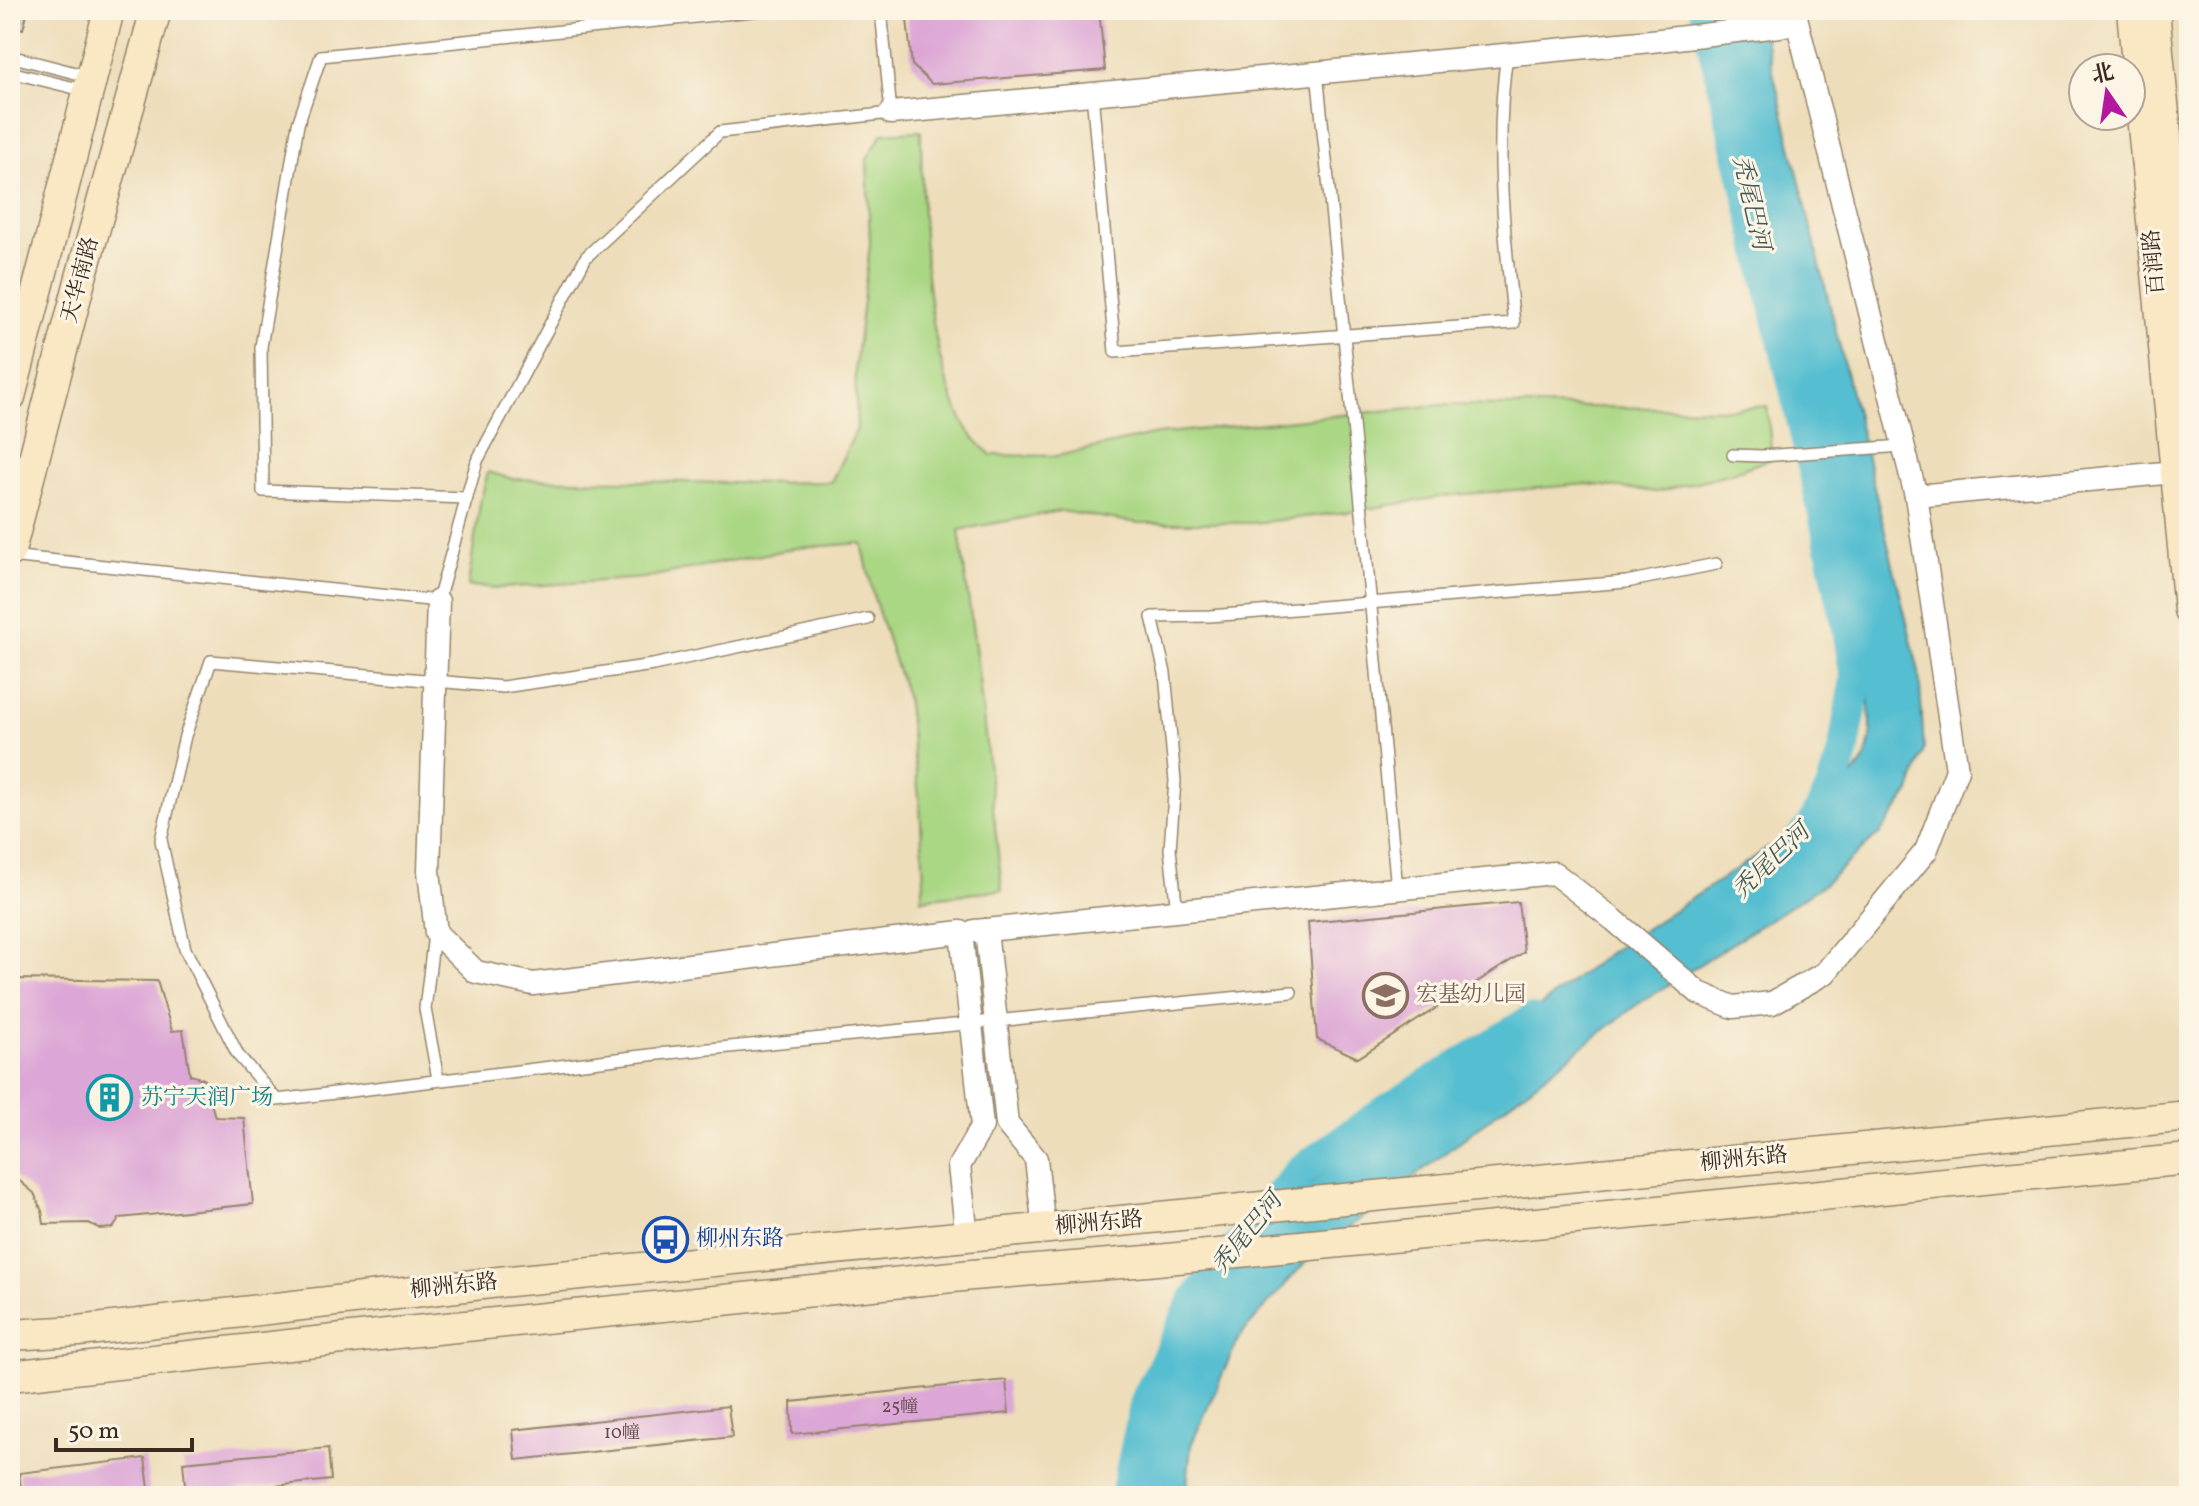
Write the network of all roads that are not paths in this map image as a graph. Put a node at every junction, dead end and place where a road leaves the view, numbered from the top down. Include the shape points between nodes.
1 (109, 10) edge
2 (156, 10) edge
3 (762, 10) edge
4 (881, 10) edge
5 (2132, 10) edge
6 (2154, 10) edge
7 (1790, 20) edge
8 (1507, 54) junction
9 (10, 56) edge
10 (10, 72) edge
11 (1317, 72) junction
12 (90, 84) junction
13 (1092, 93) junction
14 (891, 113) junction
15 (1344, 338) junction
16 (2189, 375) edge
17 (10, 397) edge
18 (1903, 446) junction
19 (1733, 455) dead end
20 (2175, 472) junction
21 (1916, 496) junction
22 (467, 498) junction
23 (10, 554) edge
24 (1716, 564) dead end
25 (438, 601) junction
26 (1370, 602) junction
27 (2189, 610) edge
28 (868, 619) dead end
29 (435, 680) junction
30 (1397, 889) junction
31 (1177, 911) junction
32 (435, 921) junction
33 (986, 930) junction
34 (961, 932) junction
35 (1291, 992) dead end
36 (996, 1021) junction
37 (971, 1023) junction
38 (438, 1079) junction
39 (2189, 1116) edge
40 (2189, 1159) edge
41 (1044, 1229) junction
42 (967, 1237) junction
43 (10, 1324) edge
44 (79, 1331) junction
45 (10, 1335) edge
46 (176, 1357) junction
47 (10, 1367) edge
48 (10, 1376) edge

1 - 12 main road, 天华南路
2 - 23 main road, 天华南路
3 - 22 lane via 321,56 298,124 261,347 263,491
4 - 14 lane
5 - 20 main road, 百润路
6 - 16 main road, 百润路
7 - 8 street via 1651,41
7 - 18 street
8 - 11 street
8 - 15 lane via 1500,161 1514,323
9 - 12 lane
10 - 12 lane
11 - 13 street
11 - 15 lane
12 - 17 main road, 天华南路
13 - 14 street
13 - 15 lane via 1115,352
14 - 22 lane via 720,132 586,257 477,461
15 - 26 lane
18 - 19 lane
18 - 21 street
20 - 21 street
20 - 27 main road, 百润路
21 - 30 street via 1957,770 1926,851 1825,973 1772,1003 1733,1007 1699,993 1554,873
22 - 25 lane
23 - 25 lane
24 - 26 lane via 1626,582
25 - 29 street
26 - 30 lane
26 - 31 lane via 1152,617 1165,673 1175,781 1170,849
28 - 29 lane via 653,665 503,687
29 - 32 street via 429,871
29 - 38 lane via 211,661 185,736 161,840 185,949 238,1055 277,1100
30 - 31 street
31 - 33 street
32 - 34 street via 436,933 476,972 533,984
32 - 38 lane via 425,1009
33 - 34 street
33 - 36 street
34 - 37 street
35 - 36 lane
36 - 37 lane
36 - 41 street via 1007,1124 1036,1159
37 - 38 lane
37 - 42 street via 982,1126 959,1166
39 - 41 main road, 柳洲东路
40 - 46 main road, 柳洲东路
41 - 42 main road, 柳洲东路
42 - 44 main road, 柳洲东路 via 499,1282
43 - 44 main road
44 - 45 main road, 柳洲东路
46 - 47 main road
46 - 48 main road

